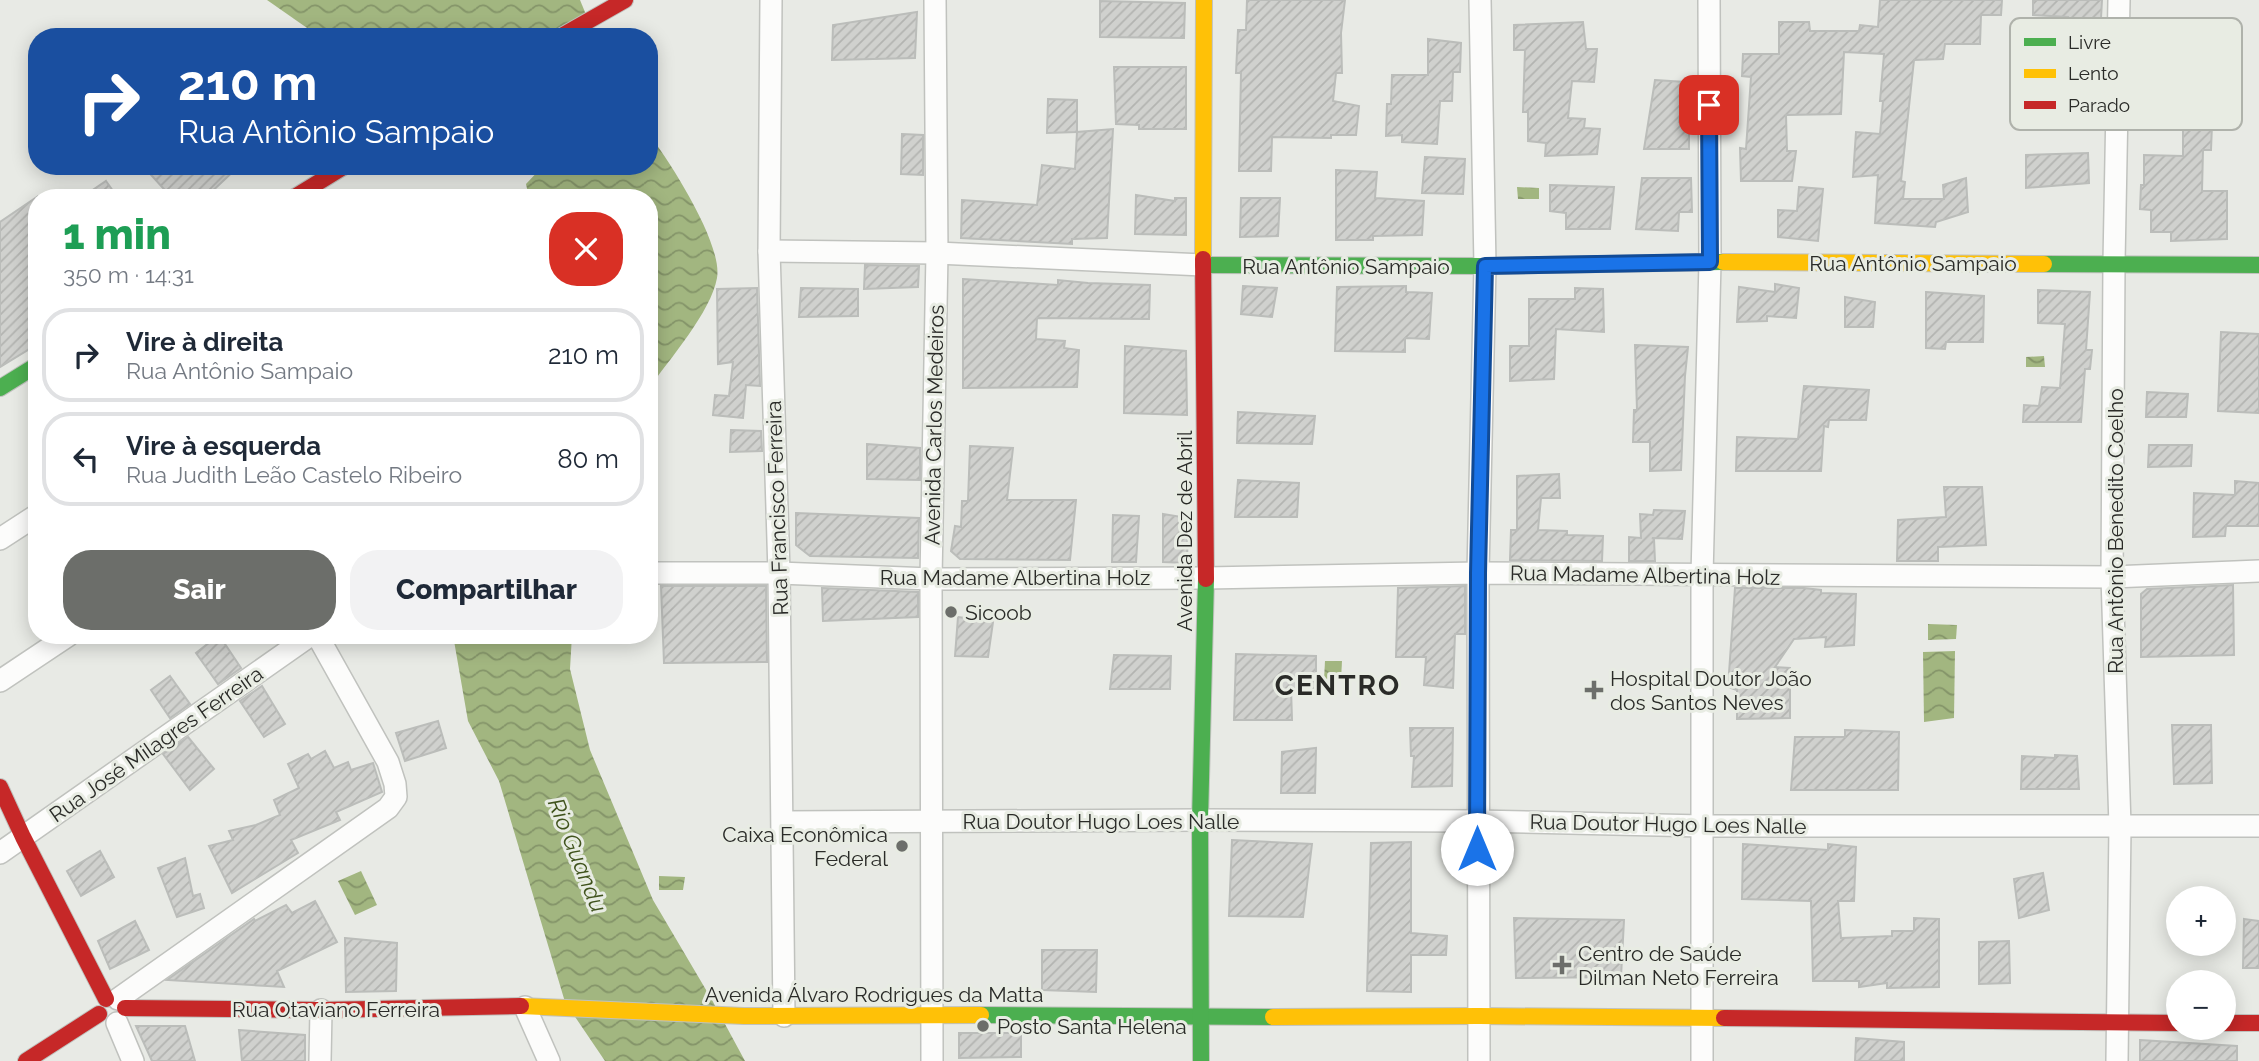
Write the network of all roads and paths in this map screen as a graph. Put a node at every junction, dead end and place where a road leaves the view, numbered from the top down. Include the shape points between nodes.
1 (625, 0) edge
2 (771, 0) edge
3 (935, 0) edge
4 (1204, 0) edge
5 (1480, 0) edge
6 (1709, 0) edge
7 (2119, 0) edge
8 (2119, 18) edge
9 (575, 28) edge
10 (2117, 130) edge
11 (337, 175) edge
12 (325, 189) edge
13 (769, 251) junction
14 (937, 253) junction
15 (1710, 262) junction
16 (2114, 263) junction
17 (1203, 265) junction
18 (2259, 265) edge
19 (1485, 266) junction
20 (28, 371) edge
21 (0, 388) edge
22 (28, 521) edge
23 (0, 539) edge
24 (2259, 571) edge
25 (658, 573) edge
26 (779, 573) junction
27 (1478, 573) junction
28 (1702, 576) junction
29 (2112, 577) junction
30 (1206, 578) junction
31 (931, 579) junction
32 (56, 644) edge
33 (299, 644) edge
34 (322, 644) edge
35 (0, 681) edge
36 (0, 787) edge
37 (1200, 820) junction
38 (784, 821) junction
39 (1477, 821) junction
40 (931, 822) junction
41 (1703, 826) junction
42 (2120, 826) junction
43 (2259, 826) edge
44 (23, 837) junction
45 (0, 853) edge
46 (525, 1006) junction
47 (547, 1006) joint
48 (113, 1009) junction
49 (321, 1010) junction
50 (933, 1014) junction
51 (784, 1016) junction
52 (1479, 1016) junction
53 (1201, 1018) junction
54 (1701, 1020) junction
55 (2166, 1023) edge
56 (2236, 1023) edge
57 (2259, 1023) edge
58 (2117, 1024) junction
59 (26, 1061) edge
60 (133, 1061) edge
61 (320, 1061) edge
62 (549, 1061) edge
63 (932, 1061) edge
64 (1201, 1061) edge
65 (1479, 1061) edge
66 (1702, 1061) edge
67 (2117, 1061) edge

1 - 9 street
2 - 13 street, Rua Francisco Ferreira
3 - 14 street, Avenida Carlos Medeiros
4 - 17 street, Avenida Dez de Abril
5 - 19 street
6 - 15 street
7 - 8 street, Rua Antônio Benedito Coelho
10 - 16 street, Rua Antônio Benedito Coelho
11 - 12 street
13 - 14 street, Rua Antônio Sampaio
13 - 26 street, Rua Francisco Ferreira
14 - 17 street, Rua Antônio Sampaio
14 - 31 street, Avenida Carlos Medeiros
15 - 16 street, Rua Antônio Sampaio
15 - 19 street, Rua Antônio Sampaio
15 - 28 street
16 - 18 street, Rua Antônio Sampaio
16 - 29 street, Rua Antônio Benedito Coelho
17 - 19 street, Rua Antônio Sampaio
17 - 30 street, Avenida Dez de Abril
19 - 27 street
20 - 21 street
22 - 23 street
24 - 29 street, Rua Madame Albertina Holz
25 - 26 street, Rua Madame Albertina Holz
26 - 31 street, Rua Madame Albertina Holz
26 - 38 street, Rua Francisco Ferreira
27 - 28 street, Rua Madame Albertina Holz
27 - 30 street, Rua Madame Albertina Holz
27 - 39 street
28 - 29 street, Rua Madame Albertina Holz
28 - 41 street
29 - 42 street, Rua Antônio Benedito Coelho
30 - 31 street, Rua Madame Albertina Holz
30 - 37 street, Avenida Dez de Abril
31 - 40 street, Avenida Carlos Medeiros
32 - 35 street
33 - 44 street, Rua José Milagres Ferreira
34 - 48 street via 388,762 396,797 388,808
36 - 44 street
37 - 39 street, Rua Doutor Hugo Loes Nalle
37 - 40 street, Rua Doutor Hugo Loes Nalle
37 - 53 street, Avenida Dez de Abril
38 - 40 street, Rua Doutor Hugo Loes Nalle
38 - 51 street, Rua Francisco Ferreira
39 - 41 street, Rua Doutor Hugo Loes Nalle
39 - 52 street
40 - 50 street, Avenida Carlos Medeiros
41 - 42 street, Rua Doutor Hugo Loes Nalle
41 - 54 street
42 - 43 street, Rua Doutor Hugo Loes Nalle
42 - 58 street, Rua Antônio Benedito Coelho
44 - 45 street, Rua José Milagres Ferreira
44 - 48 street
46 - 47 street, Rua Otaviano Ferreira
46 - 49 street, Rua Otaviano Ferreira
46 - 62 street
47 - 51 street, Avenida Álvaro Rodrigues da Matta
48 - 49 street, Rua Otaviano Ferreira
48 - 59 street
48 - 60 street
49 - 61 street
50 - 51 street, Avenida Álvaro Rodrigues da Matta
50 - 53 street, Avenida Álvaro Rodrigues da Matta
50 - 63 street, Avenida Carlos Medeiros
52 - 53 street, Avenida Álvaro Rodrigues da Matta
52 - 54 street, Avenida Álvaro Rodrigues da Matta
52 - 65 street
53 - 64 street, Avenida Dez de Abril
54 - 58 street, Avenida Álvaro Rodrigues da Matta
54 - 66 street
55 - 58 street, Avenida Álvaro Rodrigues da Matta
56 - 57 street
58 - 67 street, Rua Antônio Benedito Coelho

